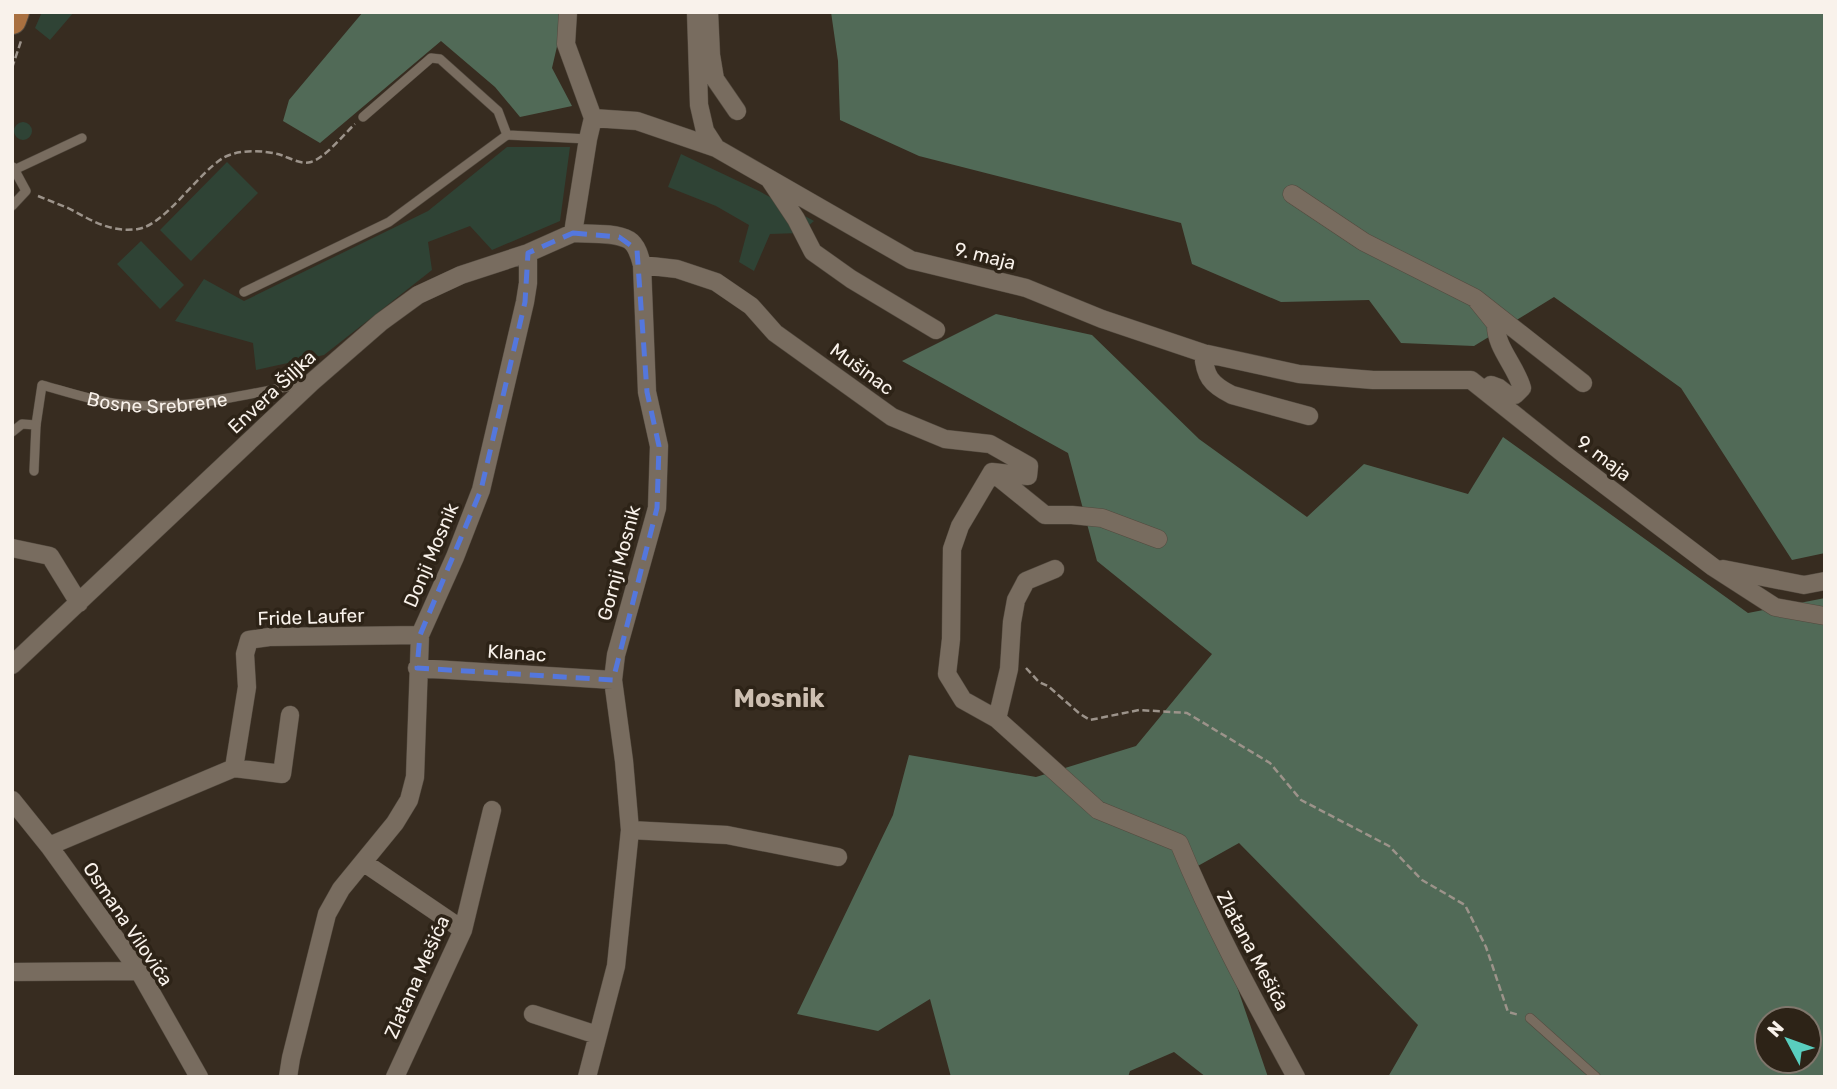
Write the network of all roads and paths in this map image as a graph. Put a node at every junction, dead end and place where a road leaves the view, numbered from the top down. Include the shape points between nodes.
1 (15, 12) edge
2 (569, 12) edge
3 (696, 12) edge
4 (709, 12) edge
5 (12, 20) edge
6 (737, 111) dead end
7 (363, 117) joint
8 (593, 118) junction
9 (507, 135) junction
10 (82, 138) dead end
11 (588, 139) junction
12 (716, 148) junction
13 (14, 168) edge
14 (769, 177) junction
15 (26, 191) junction
16 (1292, 194) dead end
17 (12, 206) edge
18 (573, 233) junction
19 (528, 253) junction
20 (642, 265) junction
21 (244, 292) dead end
22 (1475, 298) junction
23 (936, 330) dead end
24 (1203, 353) junction
25 (1471, 380) junction
26 (312, 382) junction
27 (1583, 383) dead end
28 (1309, 416) dead end
29 (36, 425) junction
30 (12, 432) edge
31 (34, 471) dead end
32 (992, 472) junction
33 (1158, 539) dead end
34 (12, 548) edge
35 (1713, 567) junction
36 (1055, 569) dead end
37 (1825, 581) edge
38 (79, 603) junction
39 (1825, 616) edge
40 (420, 635) junction
41 (1010, 654) junction
42 (12, 665) edge
43 (417, 668) junction
44 (613, 680) junction
45 (290, 715) dead end
46 (997, 719) junction
47 (234, 768) junction
48 (12, 800) edge
49 (492, 810) dead end
50 (629, 830) junction
51 (48, 846) junction
52 (838, 857) dead end
53 (363, 862) junction
54 (463, 930) junction
55 (139, 971) junction
56 (12, 972) edge
57 (533, 1014) dead end
58 (1531, 1018) joint
59 (597, 1035) junction
60 (200, 1077) edge
61 (288, 1077) edge
62 (395, 1077) edge
63 (587, 1077) edge
64 (1296, 1077) edge
65 (1596, 1077) edge

1 - 5 main road
2 - 8 street via 566,44
3 - 12 street via 699,105 705,131
4 - 6 street via 715,79
7 - 9 lane via 431,58 440,60 498,111
7 - 15 path via 309,163 260,152 224,158 162,216 140,229 108,228
8 - 11 street
8 - 12 street, 9. maja via 637,121
9 - 11 lane
9 - 21 lane via 389,222
10 - 13 lane
11 - 18 street
12 - 14 street, 9. maja
13 - 15 lane
14 - 23 street, 9. maja via 813,252
14 - 24 street, 9. maja via 911,260 1026,288
15 - 17 lane
16 - 22 street, 9. maja via 1364,243
18 - 19 street, Envera Šiljka
18 - 20 street via 630,241
19 - 26 street, Envera Šiljka via 418,295
19 - 40 street, Donji Mosnik via 525,302 481,490
20 - 32 street, Mušinac via 677,269 716,282 751,306 775,333 892,417 945,439 990,444 1029,466 1028,477
20 - 44 street, Gornji Mosnik via 647,392 659,446 657,508 627,609
22 - 25 street, 9. maja via 1496,324 1496,334 1522,388 1508,395
22 - 27 street, 9. maja
24 - 25 street, 9. maja via 1299,374
24 - 28 street via 1205,374 1220,389
25 - 35 street, 9. maja
26 - 29 lane, Bosne Srebrene via 197,403 133,405 42,385
26 - 38 street, Envera Šiljka
29 - 30 lane via 22,424
29 - 31 lane, Bosne Srebrene
32 - 33 street via 1045,515 1102,518
32 - 46 street via 960,526 952,549 947,674 963,700
34 - 38 street via 50,556
35 - 37 street, 9. maja via 1804,584
35 - 39 street, 9. maja via 1775,607
36 - 41 street via 1026,580 1016,600
38 - 42 street, Envera Šiljka
40 - 43 street, Donji Mosnik
40 - 47 street, Fride Laufer via 248,640 247,687
41 - 46 street
41 - 58 path via 1090,720 1139,710 1187,713 1270,763 1301,800 1389,846 1422,880 1465,905 1486,947 1508,1012
43 - 44 street, Klanac
43 - 53 street, Donji Mosnik via 415,777 410,800
44 - 50 street, Gornji Mosnik
45 - 47 street via 282,774
46 - 64 street, Zlatana Mešića via 1098,810 1179,843 1199,894
47 - 51 street
48 - 51 street, Osmana Vilovića
49 - 54 street, Zlatana Mešića
50 - 52 street via 727,835
50 - 59 street, Gornji Mosnik via 616,966
51 - 55 street, Osmana Vilovića
53 - 54 street
53 - 61 street, Donji Mosnik via 341,888 327,915
54 - 62 street, Zlatana Mešića
55 - 56 street
55 - 60 street, Osmana Vilovića
57 - 59 street
58 - 65 lane
59 - 63 street, Gornji Mosnik

